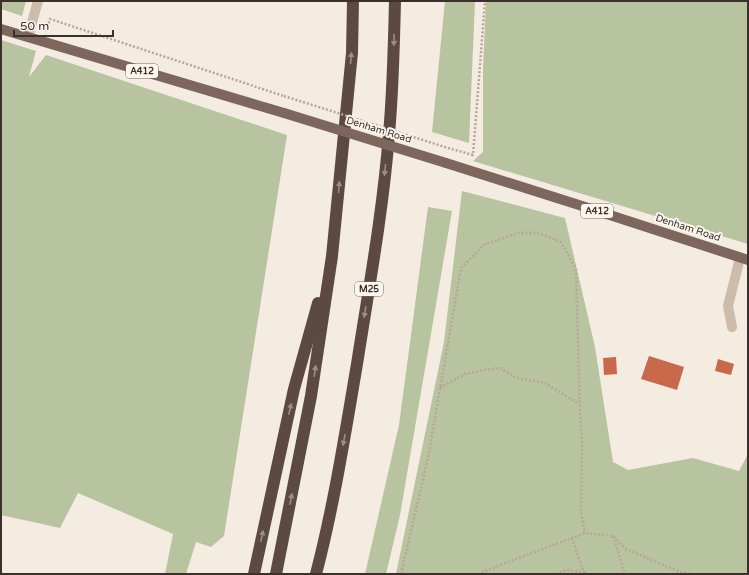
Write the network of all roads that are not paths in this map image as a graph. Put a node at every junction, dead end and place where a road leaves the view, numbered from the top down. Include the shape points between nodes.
1 (38, 1) edge
2 (353, 1) edge
3 (395, 1) edge
4 (1, 29) edge
5 (28, 37) junction
6 (332, 256) junction
7 (744, 259) edge
8 (732, 327) dead end
9 (276, 571) edge
10 (254, 574) edge
11 (316, 574) edge

1 - 5 lane
6 -> 2 highway via 352,53
3 -> 11 highway, M25 via 389,134 378,235 349,410
4 - 5 main road, Denham Road / A412
5 - 7 main road, Denham Road / A412, bridge via 446,163
9 -> 6 highway via 311,396
10 -> 6 highway via 294,389
7 - 8 lane via 728,306

